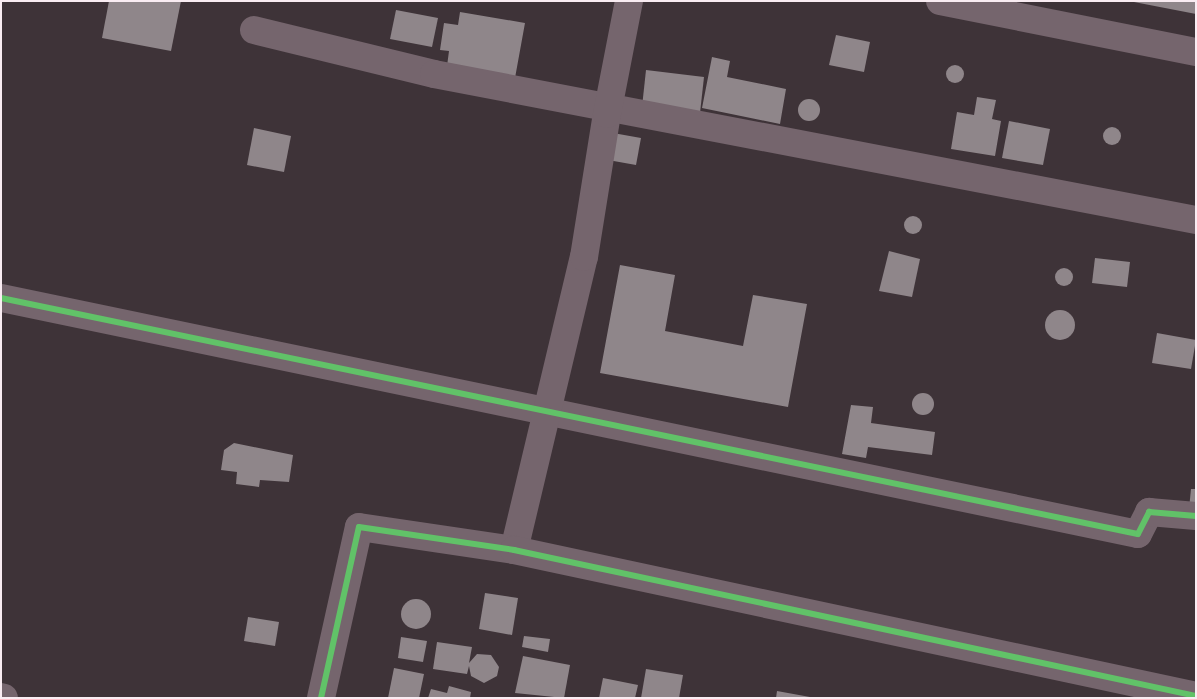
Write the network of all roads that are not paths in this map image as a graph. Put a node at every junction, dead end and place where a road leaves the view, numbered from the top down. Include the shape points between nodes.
1 (629, 1) edge
2 (940, 1) edge
3 (254, 30) dead end
4 (1196, 52) edge
5 (608, 106) junction
6 (1196, 220) edge
7 (1, 298) edge
8 (544, 413) junction
9 (1196, 516) edge
10 (514, 550) junction
11 (1196, 696) edge
12 (321, 698) edge

1 - 5 street
2 - 4 street
3 - 5 street via 434,74
5 - 6 street
5 - 8 street via 584,257
7 - 8 street
8 - 9 street via 1138,534 1149,512
8 - 10 street
10 - 11 street
10 - 12 street via 358,527

